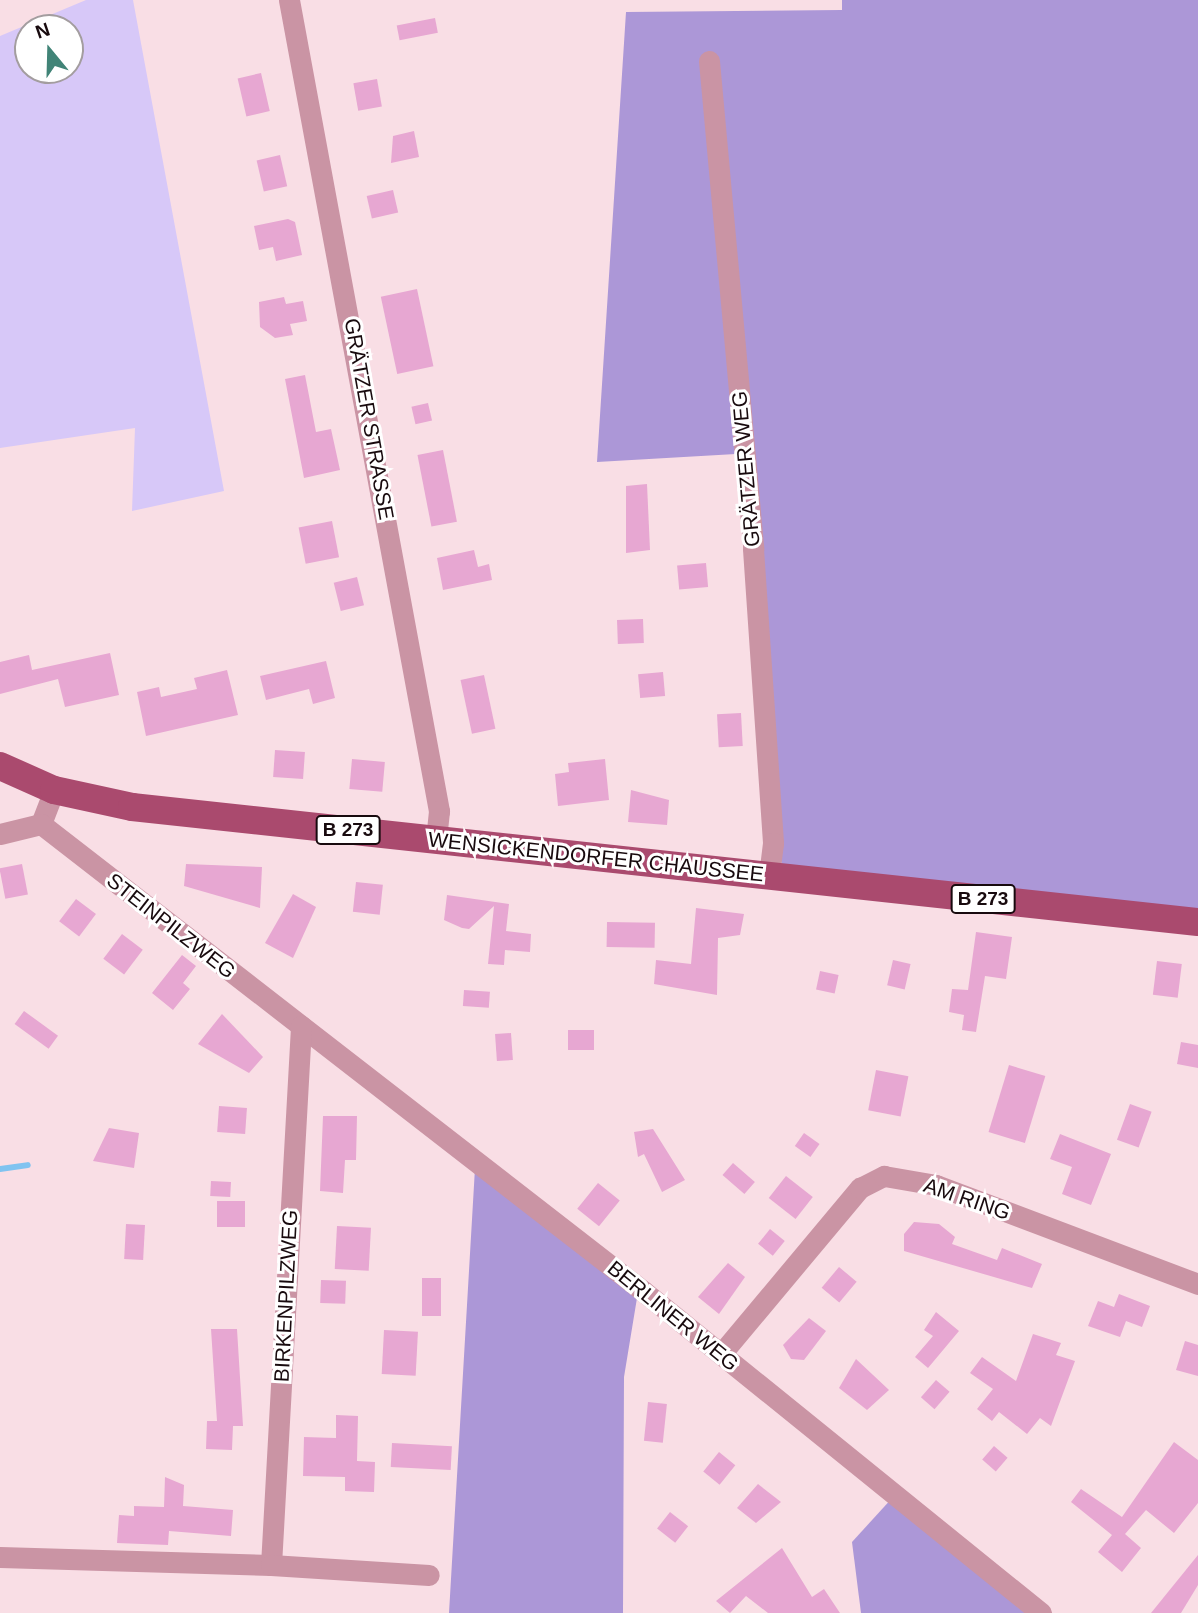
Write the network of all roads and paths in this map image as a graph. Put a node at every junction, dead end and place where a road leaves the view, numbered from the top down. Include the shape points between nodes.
1 (289, 0) edge
2 (709, 61) dead end
3 (0, 766) edge
4 (54, 790) junction
5 (41, 824) junction
6 (0, 834) edge
7 (436, 839) junction
8 (768, 876) junction
9 (1198, 922) edge
10 (301, 1026) junction
11 (1198, 1284) edge
12 (721, 1354) junction
13 (0, 1557) edge
14 (271, 1565) junction
15 (429, 1575) dead end
16 (1041, 1613) edge

1 - 7 street, GRÄTZER STRASSE via 436,798
2 - 8 street, GRÄTZER WEG via 753,549 773,843
3 - 4 main road, WENSICKENDORFER CHAUSSEE / B 273
4 - 5 street
4 - 7 main road, WENSICKENDORFER CHAUSSEE / B 273 via 132,807
5 - 6 street
5 - 10 street, STEINPILZWEG
7 - 8 main road, WENSICKENDORFER CHAUSSEE / B 273
8 - 9 main road, WENSICKENDORFER CHAUSSEE / B 273
10 - 12 street, BERLINER WEG
10 - 14 street, BIRKENPILZWEG
11 - 12 street, AM RING via 936,1185 884,1176 860,1188
12 - 16 street, BERLINER WEG
13 - 14 street
14 - 15 street

